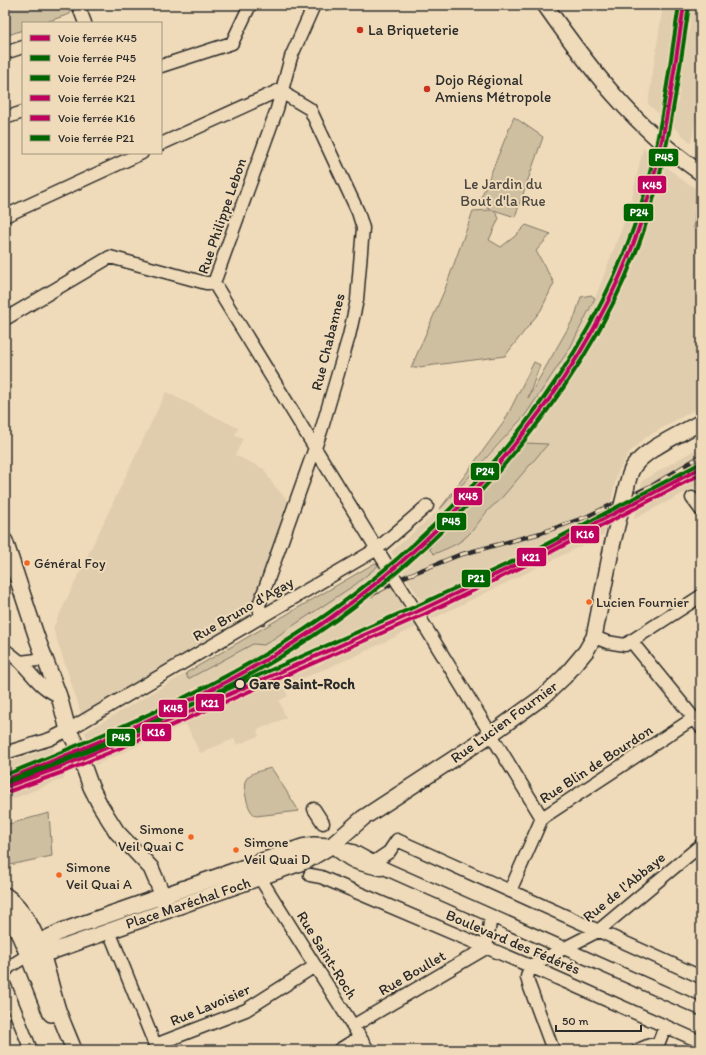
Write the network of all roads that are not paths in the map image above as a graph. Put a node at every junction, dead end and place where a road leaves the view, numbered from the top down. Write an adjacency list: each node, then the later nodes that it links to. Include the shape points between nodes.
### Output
1 (78, 5): 5 (street)
2 (250, 5): 8 (street, via 232,43)
3 (314, 5): 9 (street, Rue Philippe Lebon, via 291,57)
4 (545, 5): 14 (main road, via 610,93 648,130)
5 (85, 22)
6 (22, 47): 7 (street)
7 (5, 53)
8 (162, 66)
9 (282, 89): 12 (street); 16 (street, Rue Philippe Lebon); 19 (street, Rue Chabannes, via 288,96 310,109 363,228 356,308)
10 (22, 112): 11 (street)
11 (5, 118)
12 (162, 144)
13 (140, 154): 15 (street)
14 (701, 173)
15 (5, 216)
16 (214, 283): 17 (street, via 110,257); 19 (street, Rue Philippe Lebon)
17 (5, 319)
18 (701, 422): 27 (main road, Rue Lucien Fournier, bridge, via 639,460 629,475)
19 (314, 449): 24 (street, Rue Philippe Lebon); 26 (street, Rue Chabannes, via 259,605)
20 (692, 498): 22 (street)
21 (427, 506): 24 (street, Rue Bruno d'Agay)
22 (701, 510)
23 (5, 541): 30 (main road)
24 (380, 554): 26 (street, Rue Bruno d'Agay); 35 (street, Rue Philippe Lebon, bridge)
25 (701, 596): 28 (street)
26 (260, 618): 34 (street, Rue Bruno d'Agay)
27 (594, 637): 28 (street, via 624,645); 35 (main road, Rue Lucien Fournier, via 565,676 544,696)
28 (631, 641): 33 (street)
29 (5, 650): 31 (street)
30 (46, 659): 31 (street); 32 (main road)
31 (20, 662): 32 (street, via 37,683)
32 (59, 696): 34 (main road)
33 (697, 722): 38 (street, Rue Blin de Bourdon)
34 (71, 735): 36 (street, Rue Bruno d'Agay, via 50,738); 48 (main road, via 100,805 117,832 151,868)
35 (490, 735): 38 (street, Rue Philippe Lebon); 41 (main road, Rue Lucien Fournier, via 364,818)
36 (5, 753)
37 (314, 809): 39 (street)
38 (542, 818): 46 (street, Rue Blin de Bourdon)
39 (323, 823)
40 (701, 845): 53 (street, Rue de l'Abbaye)
41 (331, 846): 42 (street, Boulevard des Fédérés, via 353,851); 43 (street, Boulevard des Fédérés, via 356,864); 45 (main road, Place Maréchal Foch, via 306,861); 48 (main road, Place Maréchal Foch, via 302,847)
42 (374, 862): 43 (street, Boulevard des Fédérés); 46 (street, via 389,852 397,840)
43 (386, 870): 51 (street, Boulevard des Fédérés)
44 (310, 875): 54 (street, Boulevard des Fédérés, via 321,877)
45 (260, 878): 50 (main road, Place Maréchal Foch); 57 (street, Rue Saint-Roch)
46 (510, 891): 53 (street)
47 (5, 895): 56 (main road, via 18,907 31,927)
48 (163, 896): 50 (main road); 56 (main road, Place Maréchal Foch, via 58,933)
49 (5, 911): 56 (main road, via 18,932)
50 (166, 911): 52 (main road, Place Maréchal Foch)
51 (491, 916): 54 (street); 55 (street, Boulevard des Fédérés)
52 (110, 931): 56 (main road, Place Maréchal Foch); 68 (street)
53 (598, 931): 55 (street, Rue de l'Abbaye); 60 (street)
54 (486, 948): 58 (street, Boulevard des Fédérés); 63 (street, Rue Boullet)
55 (564, 949): 58 (street, Rue de l'Abbaye); 62 (street, Boulevard des Fédérés)
56 (36, 951): 59 (street); 70 (main road)
57 (315, 966): 63 (street, Rue Saint-Roch); 68 (street, Rue Lavoisier, via 246,1010)
58 (530, 966): 64 (street, Boulevard des Fédérés); 73 (street, via 527,977 529,985)
59 (5, 972)
60 (701, 977)
61 (5, 986): 69 (street)
62 (701, 1010)
63 (353, 1026): 65 (street, Rue Saint-Roch)
64 (665, 1026): 66 (street, Boulevard des Fédérés); 67 (street)
65 (360, 1037): 71 (street); 72 (street, Rue Saint-Roch)
66 (701, 1042)
67 (657, 1047): 74 (street, via 650,1045)
68 (156, 1048)
69 (31, 1050)
70 (74, 1050)
71 (339, 1050)
72 (368, 1050)
73 (553, 1050)
74 (638, 1050)

